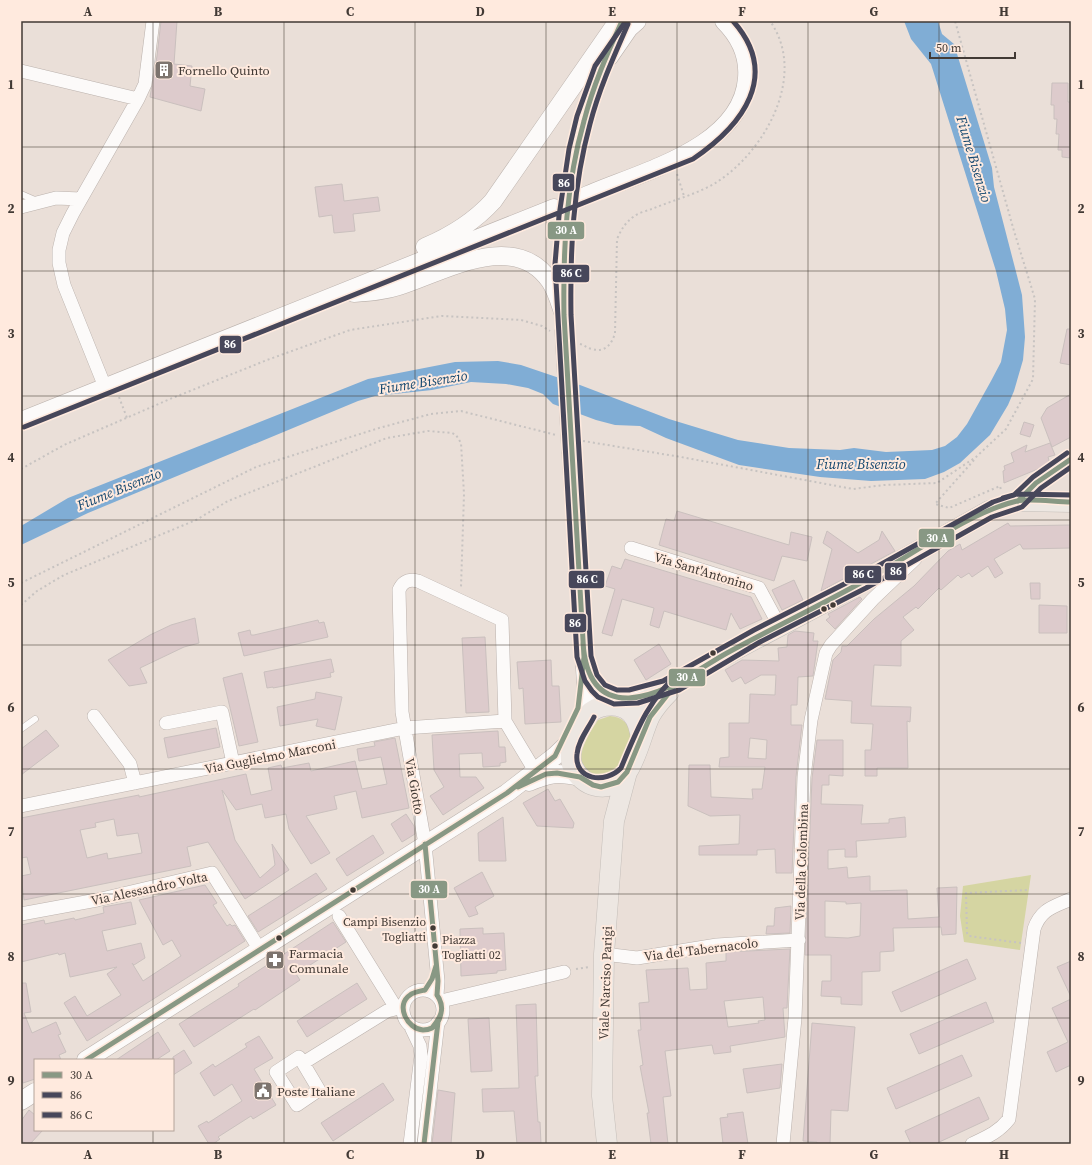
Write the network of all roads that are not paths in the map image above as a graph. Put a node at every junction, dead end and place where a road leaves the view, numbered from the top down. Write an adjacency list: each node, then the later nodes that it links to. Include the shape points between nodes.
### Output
1 (154, 21): 8 (street, via 145,84)
2 (618, 21): 15 (main road, via 488,205 455,232 370,270)
3 (622, 21): 6 (main road)
4 (637, 21): 6 (main road, via 629,28)
5 (724, 21): 9 (main road, via 740,41 746,56 747,81 742,98 731,118 714,136 690,153)
6 (601, 69): 9 (main road, via 584,118)
7 (21, 71): 8 (street)
8 (138, 99): 11 (street)
9 (575, 192): 14 (main road, bridge)
10 (21, 194): 12 (lane)
11 (81, 199): 12 (street, via 65,197); 17 (street, via 63,233 59,263 64,285)
12 (39, 202): 13 (street)
13 (21, 207)
14 (560, 212): 15 (main road); 16 (main road)
15 (337, 294): 16 (main road, via 386,290 475,259 509,256 520,258 545,274 554,287); 17 (main road)
16 (560, 326): 27 (main road, bridge, via 575,446)
17 (110, 385): 18 (main road)
18 (21, 421)
19 (1071, 459): 21 (street, via 1036,482)
20 (1071, 502): 21 (main road)
21 (1012, 503): 22 (main road, via 988,511)
22 (930, 543): 24 (main road); 25 (street, Via della Colombina)
23 (631, 548): 26 (street, Via Sant'Antonino, via 759,588)
24 (863, 582): 25 (street); 26 (main road)
25 (873, 599): 53 (street, Via della Colombina, via 826,654 812,713 804,777)
26 (779, 625): 28 (main road)
27 (584, 657): 29 (main road, via 592,678); 31 (main road); 40 (main road, via 578,708)
28 (671, 686): 29 (main road, via 630,697 616,697); 30 (main road, via 647,700); 39 (main road, via 654,710)
29 (601, 691): 30 (main road)
30 (620, 707): 31 (main road, via 599,707); 39 (main road, via 631,712 638,722)
31 (588, 714): 38 (main road)
32 (94, 716): 45 (street, via 130,764)
33 (36, 719): 37 (lane)
34 (505, 721): 36 (street, Via Guglielmo Marconi); 36 (street, Via Giotto, via 502,620 414,580 406,581 399,590 402,712); 42 (street)
35 (166, 723): 41 (street, via 222,712)
36 (405, 728): 41 (street, Via Guglielmo Marconi); 49 (street, Via Giotto)
37 (21, 729)
38 (576, 736): 40 (main road); 44 (main road, via 570,760 575,772)
39 (641, 740): 43 (main road)
40 (555, 756): 42 (main road)
41 (233, 763): 45 (street, Via Guglielmo Marconi)
42 (535, 771): 46 (main road)
43 (627, 772): 44 (main road, via 612,785 601,787); 48 (main road, Viale Narciso Parigi)
44 (587, 781): 46 (main road, via 558,773 546,774); 48 (main road, Viale Narciso Parigi, via 606,798)
45 (136, 783): 47 (street, Via Guglielmo Marconi)
46 (507, 792): 49 (main road)
47 (21, 806)
48 (614, 821): 55 (main road, Viale Narciso Parigi)
49 (425, 844): 54 (main road); 57 (street, Via Giotto, via 438,981)
50 (1071, 899): 67 (street, via 1044,912 1037,919 1009,1118 995,1133)
51 (21, 914): 54 (street, Via Alessandro Volta, via 97,900 212,873)
52 (339, 916): 58 (street)
53 (799, 940): 55 (street, Via del Tabernacolo, via 717,945 637,958); 66 (street, Via della Colombina, via 795,1018)
54 (260, 950): 61 (main road)
55 (598, 958): 65 (main road, Viale Narciso Parigi, via 602,1096)
56 (564, 972): 57 (street)
57 (434, 995): 58 (street, via 418,990 410,994); 59 (street, via 442,1009)
58 (400, 1008): 60 (street); 62 (street, via 381,1015)
59 (438, 1022): 60 (street, via 424,1030); 64 (street)
60 (410, 1025): 63 (street, via 420,1046 421,1056)
61 (88, 1059)
62 (303, 1064)
63 (410, 1144)
64 (424, 1144)
65 (607, 1144)
66 (783, 1144)
67 (972, 1144)

